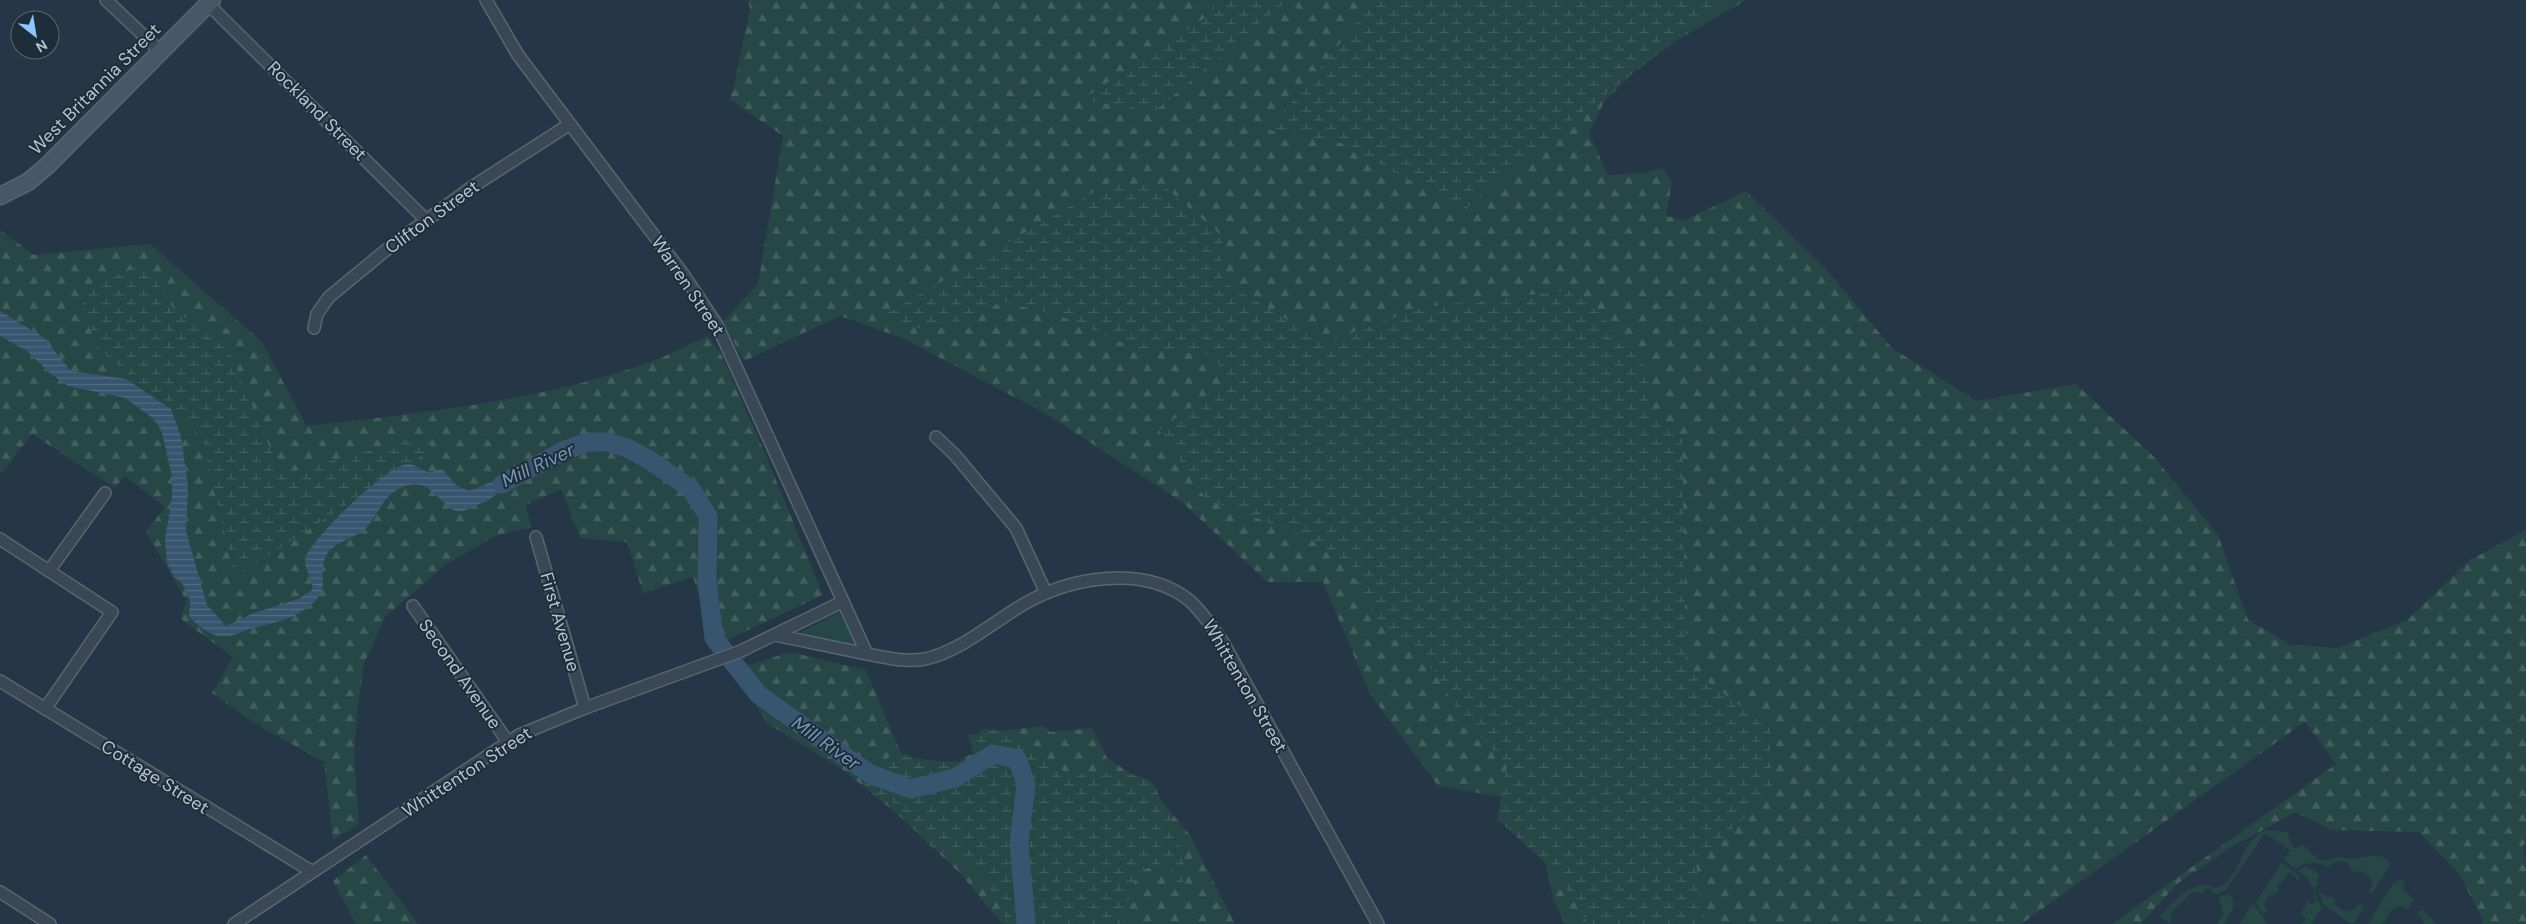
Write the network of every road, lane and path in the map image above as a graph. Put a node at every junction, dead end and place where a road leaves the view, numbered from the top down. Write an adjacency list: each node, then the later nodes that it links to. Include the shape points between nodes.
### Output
1 (106, 0): 4 (street)
2 (486, 0): 5 (street, Warren Street, via 518,55)
3 (210, 2): 4 (street, West Britannia Street); 7 (street, Rockland Street)
4 (161, 52): 6 (street, West Britannia Street, via 42,170 28,182)
5 (570, 124): 7 (street, Clifton Street); 15 (street, Warren Street, via 717,325)
6 (0, 196)
7 (426, 220): 8 (street, Clifton Street, via 329,297 317,314)
8 (314, 328)
9 (936, 437): 14 (street, via 956,455 1016,528)
10 (105, 493): 13 (street)
11 (536, 537): 20 (street, First Avenue)
12 (0, 540): 13 (street)
13 (49, 571): 21 (street, via 112,612)
14 (1046, 593): 18 (street, Whittenton Street, via 938,655 908,660); 28 (street, Whittenton Street, via 1084,582 1139,580 1169,589 1197,608 1223,642)
15 (842, 602): 17 (street, Whittenton Street); 18 (street, Warren Street)
16 (413, 606): 22 (street, Second Avenue)
17 (775, 636): 18 (street, Whittenton Street); 20 (street, Whittenton Street)
18 (867, 654)
19 (0, 681): 21 (street, Cottage Street)
20 (585, 708): 22 (street, Whittenton Street)
21 (45, 709): 23 (street, Cottage Street)
22 (508, 742): 23 (street, Whittenton Street)
23 (311, 871): 25 (street, Whittenton Street)
24 (0, 892): 26 (street)
25 (251, 919): 27 (street, Whittenton Street)
26 (50, 924)
27 (234, 924)
28 (1378, 924)

